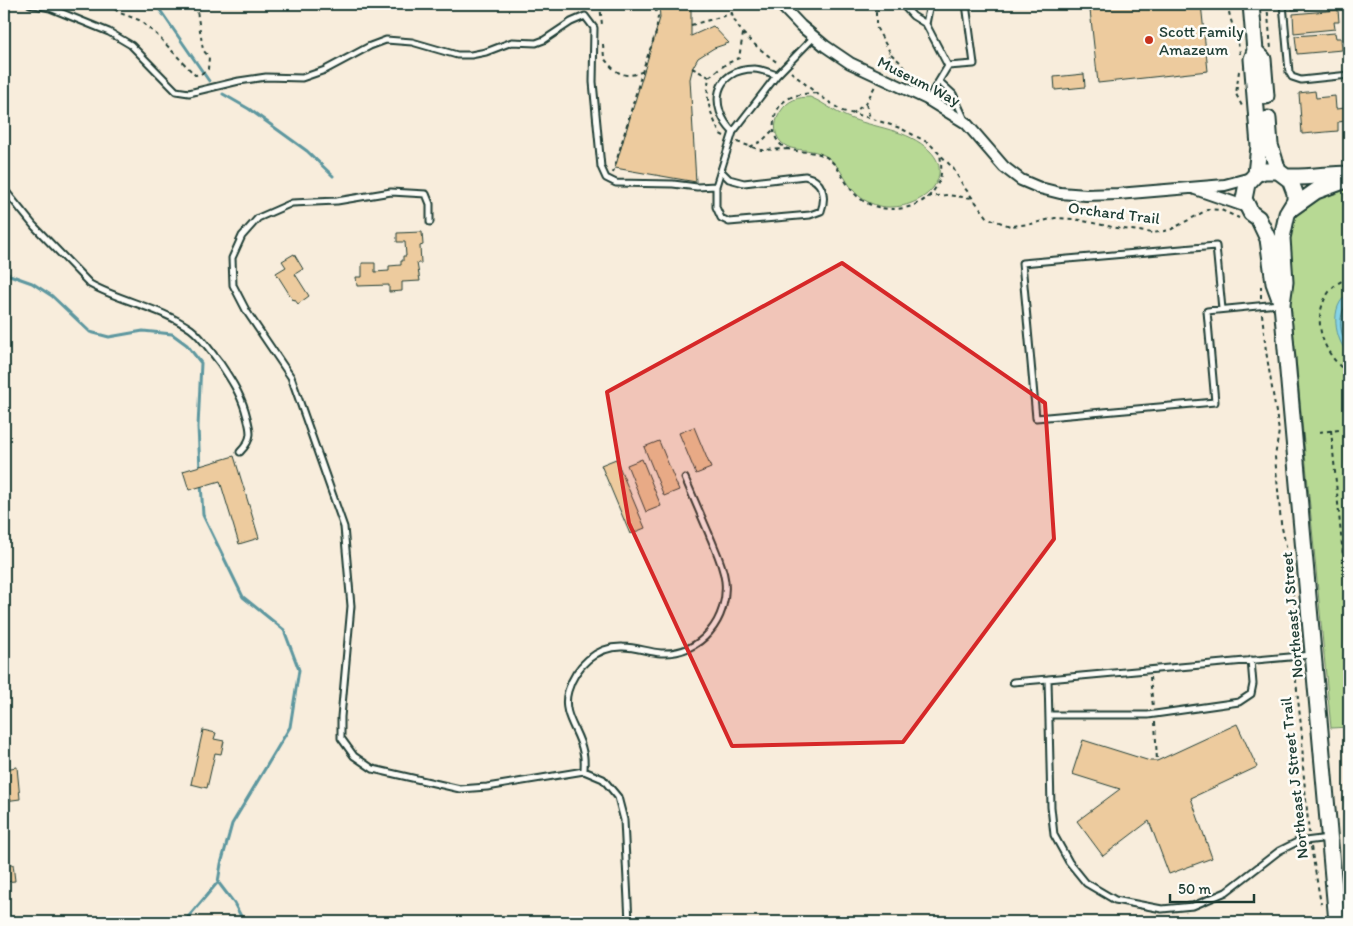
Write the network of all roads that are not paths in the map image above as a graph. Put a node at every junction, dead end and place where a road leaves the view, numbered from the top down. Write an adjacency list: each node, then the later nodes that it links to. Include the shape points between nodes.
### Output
1 (30, 4): 23 (lane, via 50,8 109,32 131,45 176,91 190,93 266,77 302,78 386,40 412,42 457,55 486,52 512,42 536,43 585,16 594,28 593,82 601,167 606,178 616,183)
2 (780, 4): 9 (street, Museum Way)
3 (902, 4): 8 (lane)
4 (930, 4): 8 (lane)
5 (966, 4): 11 (lane, via 974,64)
6 (1251, 4): 10 (street, Northeast J Street)
7 (1283, 4): 13 (lane, via 1292,77 1301,80)
8 (926, 24): 11 (lane)
9 (814, 37): 12 (lane); 15 (street, Museum Way, via 850,63)
10 (1255, 51): 19 (street, Northeast J Street, via 1262,59 1270,145); 21 (street, Northeast J Street, via 1252,59 1259,131)
11 (948, 66): 14 (lane)
12 (777, 75): 17 (lane); 17 (lane, via 754,69 726,78 719,88 717,100 725,124)
13 (1349, 75)
14 (940, 82): 15 (lane); 16 (lane, via 953,94)
15 (928, 99): 16 (street, Museum Way)
16 (966, 123): 24 (street, Museum Way, via 1004,167 1021,180 1040,188 1086,195)
17 (733, 132): 18 (lane)
18 (721, 171): 23 (lane); 23 (lane, via 729,179 744,183 805,176 815,179 821,187 824,202 821,211 810,215 729,222 721,218 716,207)
19 (1282, 174): 20 (street, via 1312,177); 21 (street, via 1264,171); 26 (street, Northeast J Street, via 1294,186 1295,201)
20 (1349, 174)
21 (1253, 176): 24 (street, via 1225,185); 27 (street, Northeast J Street, via 1244,192)
22 (1349, 179): 26 (street, via 1316,191)
23 (716, 186)
24 (1191, 188): 27 (street, Museum Way)
25 (4, 189): 32 (lane, via 34,226 90,284 169,316 192,329 227,373 242,401 251,433 248,444)
26 (1290, 211): 28 (street, via 1273,221); 30 (street, Northeast J Street, via 1282,238 1285,282)
27 (1243, 213): 28 (street, Northeast J Street)
28 (1258, 218): 30 (street, Northeast J Street, via 1268,239 1274,283)
29 (430, 222): 39 (lane, via 430,204 426,194 391,192 337,201 292,203 258,218 242,236 232,258 233,285 247,312 291,377 344,527 351,606 341,738 354,756 373,769 460,789)
30 (1282, 304): 31 (lane); 34 (street, Northeast J Street)
31 (1222, 309): 31 (lane, via 1207,311 1215,402 1036,418 1022,263 1216,246)
32 (240, 452)
33 (685, 478): 39 (lane, via 720,562 725,597 720,617 712,630 688,648 661,653 611,648 587,659 578,669 572,678 566,708 584,751)
34 (1314, 654): 35 (lane); 40 (street, Northeast J Street)
35 (1251, 660): 36 (lane); 38 (lane, via 1251,694 1239,702 1154,714)
36 (1048, 679): 37 (lane); 38 (lane)
37 (1013, 682)
38 (1049, 715): 40 (lane, via 1054,836 1069,862 1086,882 1115,900 1162,909 1193,906 1226,892 1279,851 1297,842)
39 (584, 771): 41 (lane, via 603,779 618,797 624,820)
40 (1329, 838): 42 (street, Northeast J Street)
41 (629, 922)
42 (1338, 922)

